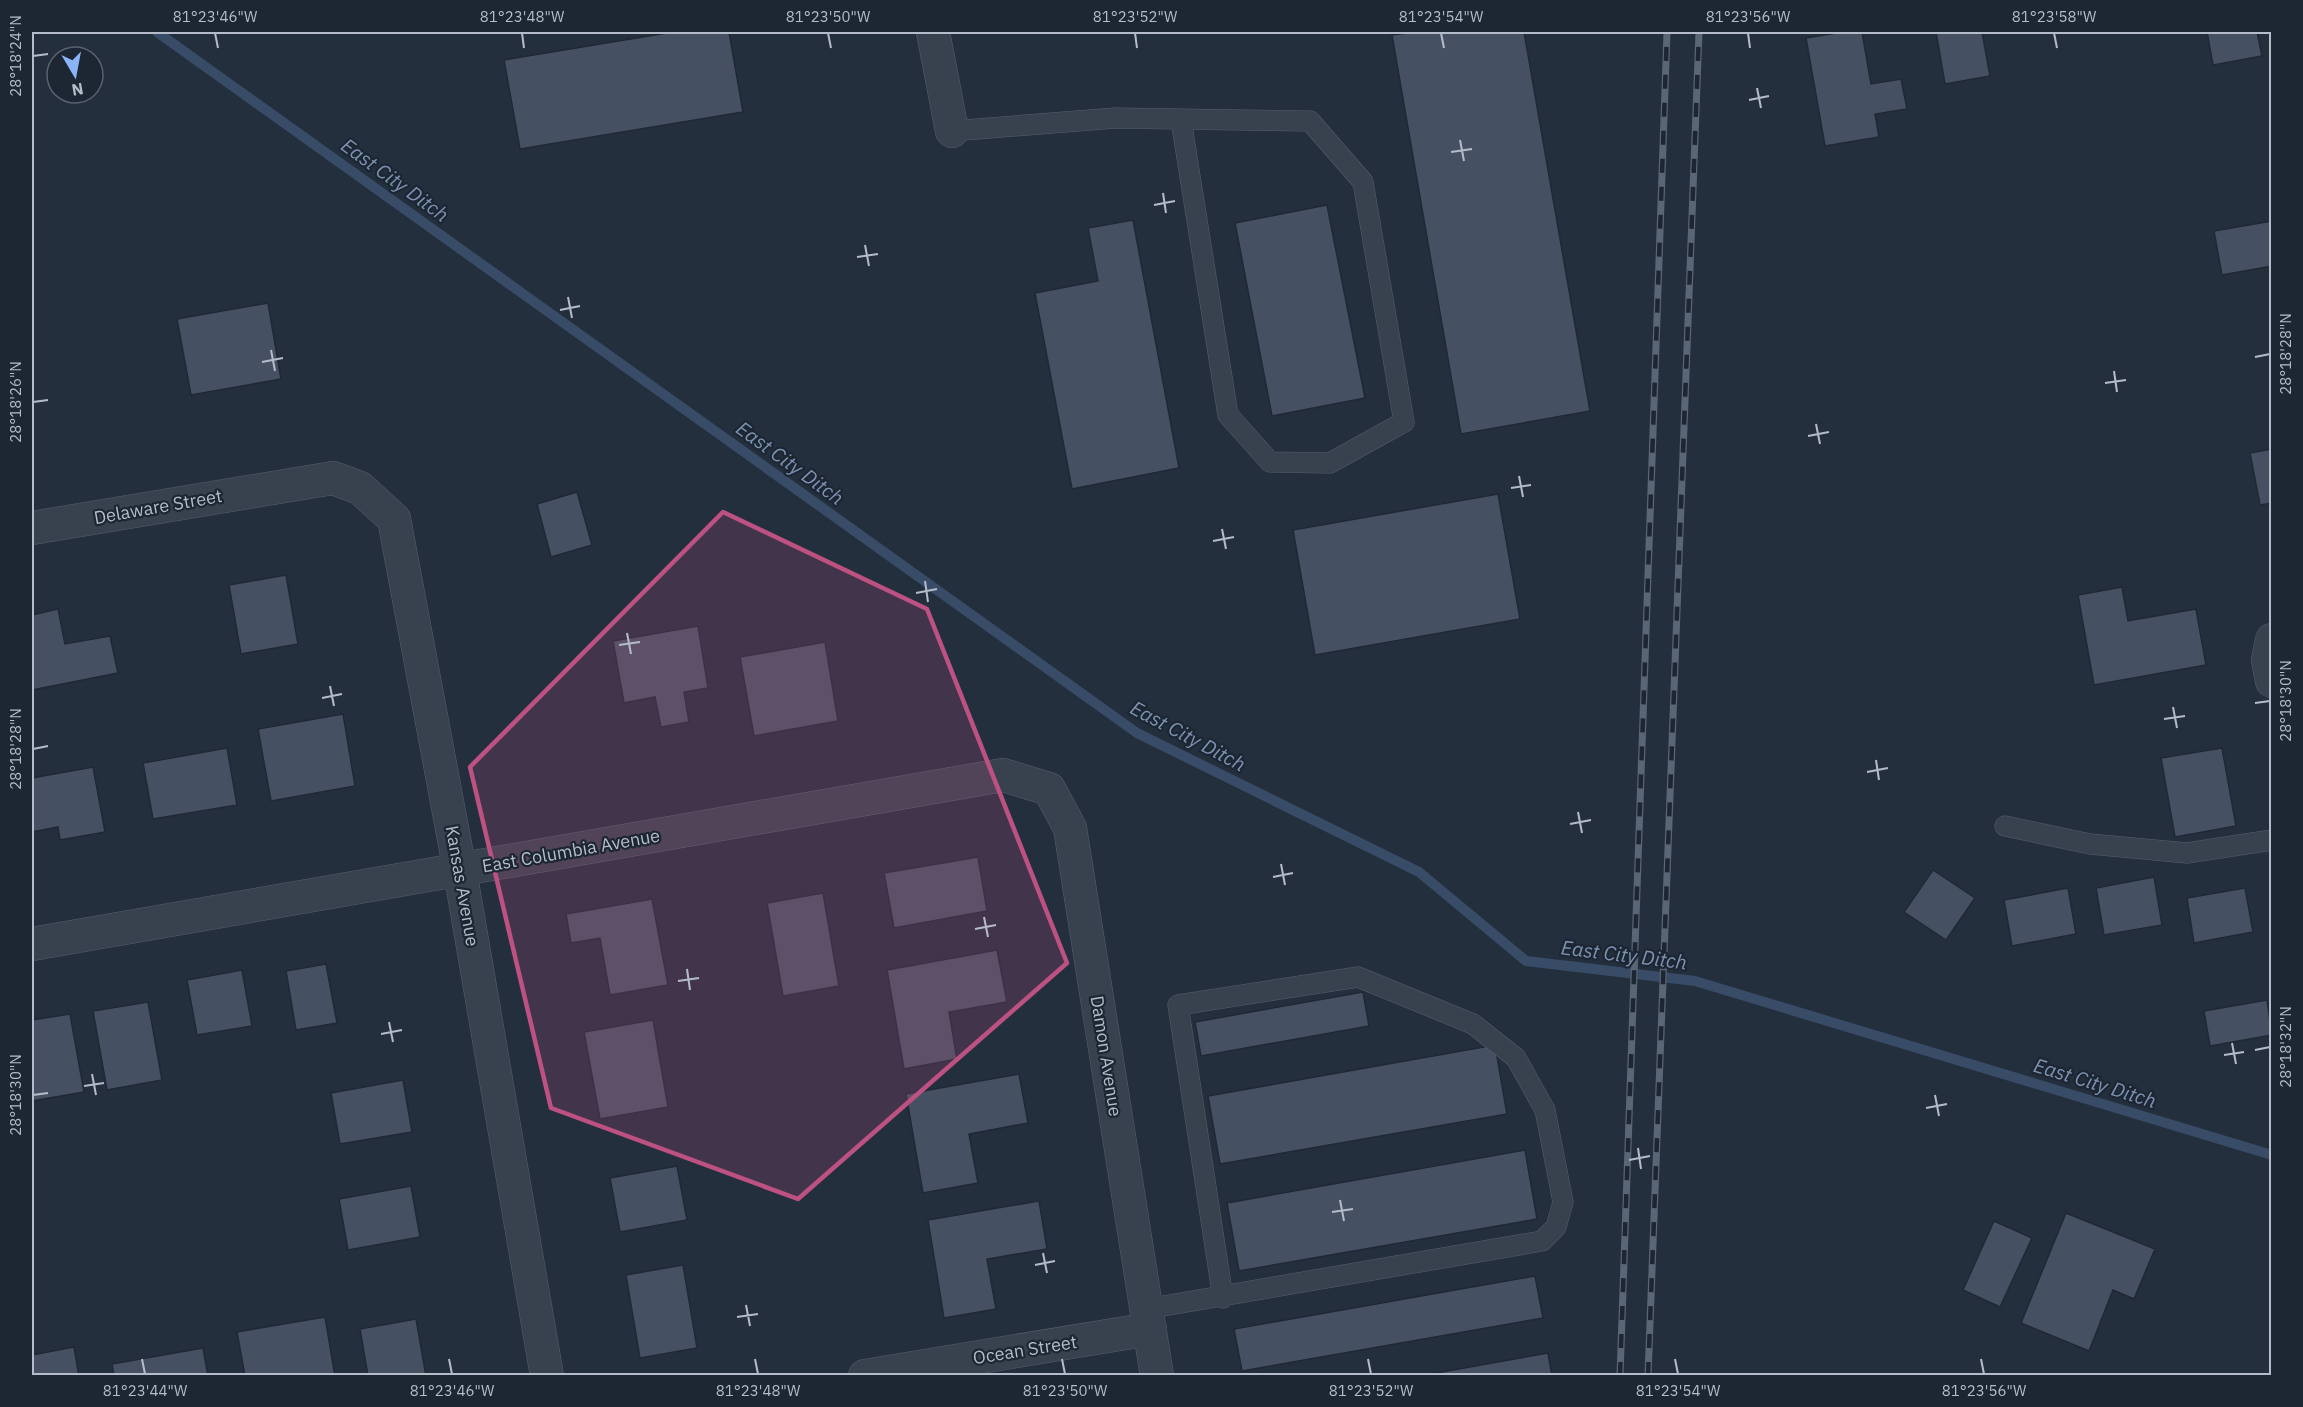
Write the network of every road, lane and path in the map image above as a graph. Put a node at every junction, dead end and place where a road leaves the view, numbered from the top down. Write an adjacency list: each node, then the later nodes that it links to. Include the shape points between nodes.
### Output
1 (933, 32): 3 (street)
2 (1181, 120): 2 (lane, via 1310,121 1363,182 1404,422 1330,463 1270,462 1228,415); 3 (lane, via 1116,118)
3 (952, 131)
4 (284, 485): 5 (street, Delaware Street); 11 (street, Kansas Avenue, via 333,478 360,488 394,519)
5 (32, 528)
6 (2271, 640): 7 (street)
7 (2271, 681)
8 (1004, 775): 11 (street, East Columbia Avenue); 14 (street, Damon Avenue, via 1049,789 1070,828)
9 (2005, 826): 10 (lane, via 2090,844 2187,853)
10 (2271, 840)
11 (460, 871): 12 (street, East Columbia Avenue); 15 (street, Kansas Avenue)
12 (32, 944)
13 (1223, 1298): 13 (lane, via 1542,1241 1556,1227 1563,1202 1545,1110 1516,1058 1473,1024 1358,977 1178,1005); 14 (lane)
14 (1148, 1319): 16 (street, Ocean Street); 17 (street, Damon Avenue)
15 (547, 1376)
16 (865, 1376)
17 (1157, 1376)

